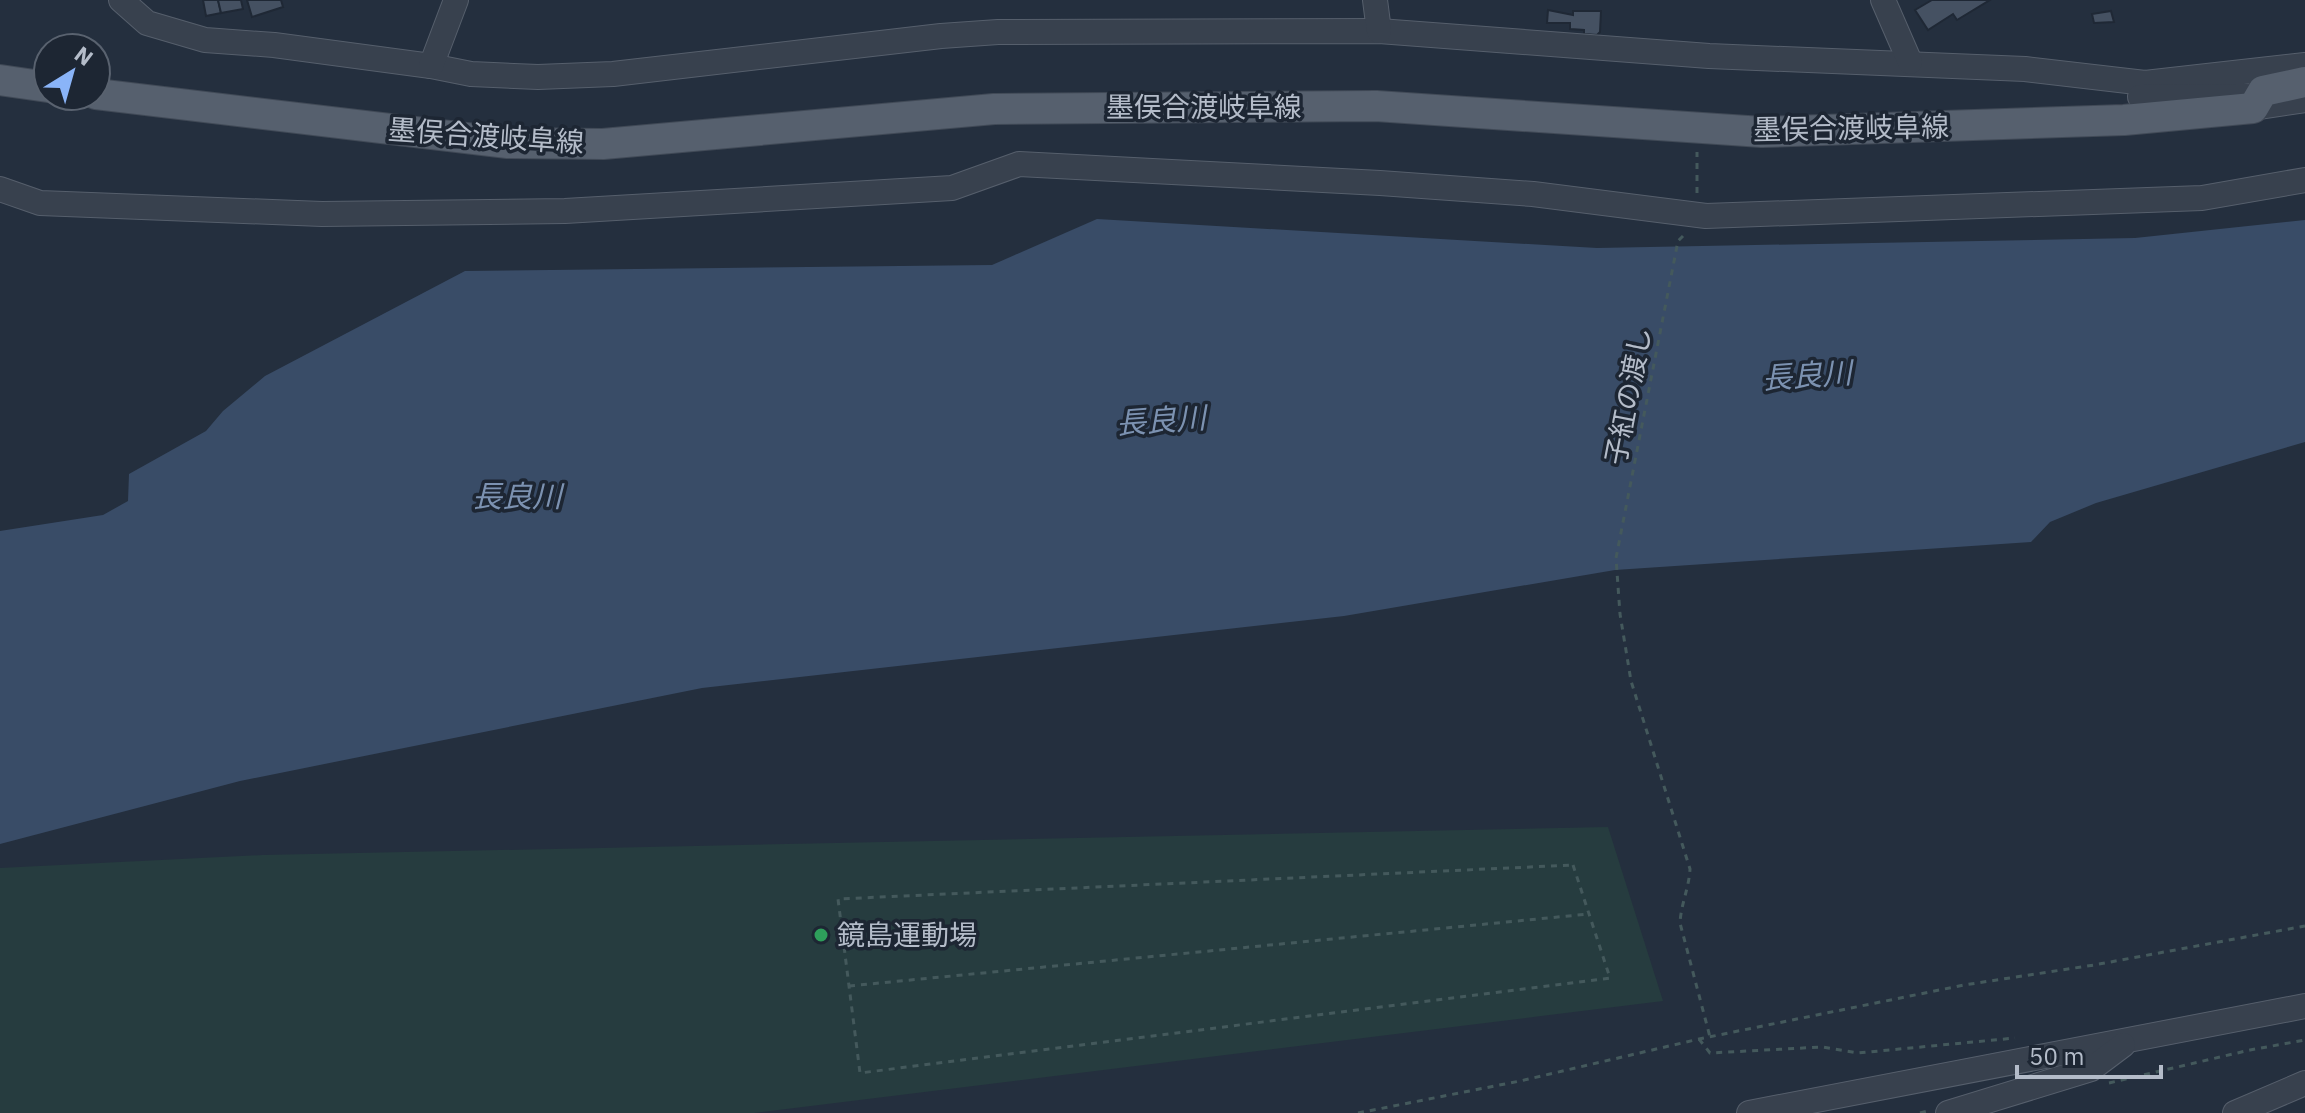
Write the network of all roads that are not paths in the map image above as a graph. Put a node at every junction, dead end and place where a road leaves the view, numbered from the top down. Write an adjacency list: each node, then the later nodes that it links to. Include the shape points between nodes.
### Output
1 (121, 0): 8 (street, via 147,23 205,40)
2 (456, 0): 8 (street)
3 (1375, 0): 5 (street)
4 (1883, 0): 6 (street)
5 (1379, 31): 6 (street, via 1709,56); 8 (street, via 998,32 613,74 538,77)
6 (1910, 62): 9 (street)
7 (2305, 65): 9 (street, via 2145,83)
8 (431, 66)
9 (2096, 76): 15 (street, via 2133,97 2246,96)
10 (0, 80): 12 (main road)
11 (2305, 82): 15 (main road, via 2263,91)
12 (32, 85)
13 (112, 96): 15 (main road, 墨俣合渡岐阜線, via 508,143 603,144 994,109 1376,106 1762,132 2124,120)
14 (2305, 100): 15 (street)
15 (2253, 108)
16 (2305, 180): 17 (street, via 2202,198 1706,216 1518,193 1019,164 952,188 565,211 322,214 40,203)
17 (0, 189)
18 (2305, 1006): 19 (street)
19 (2130, 1039): 21 (street); 22 (street, via 2091,1069)
20 (2305, 1083): 23 (street)
21 (1749, 1113)
22 (1948, 1113)
23 (2235, 1113)

